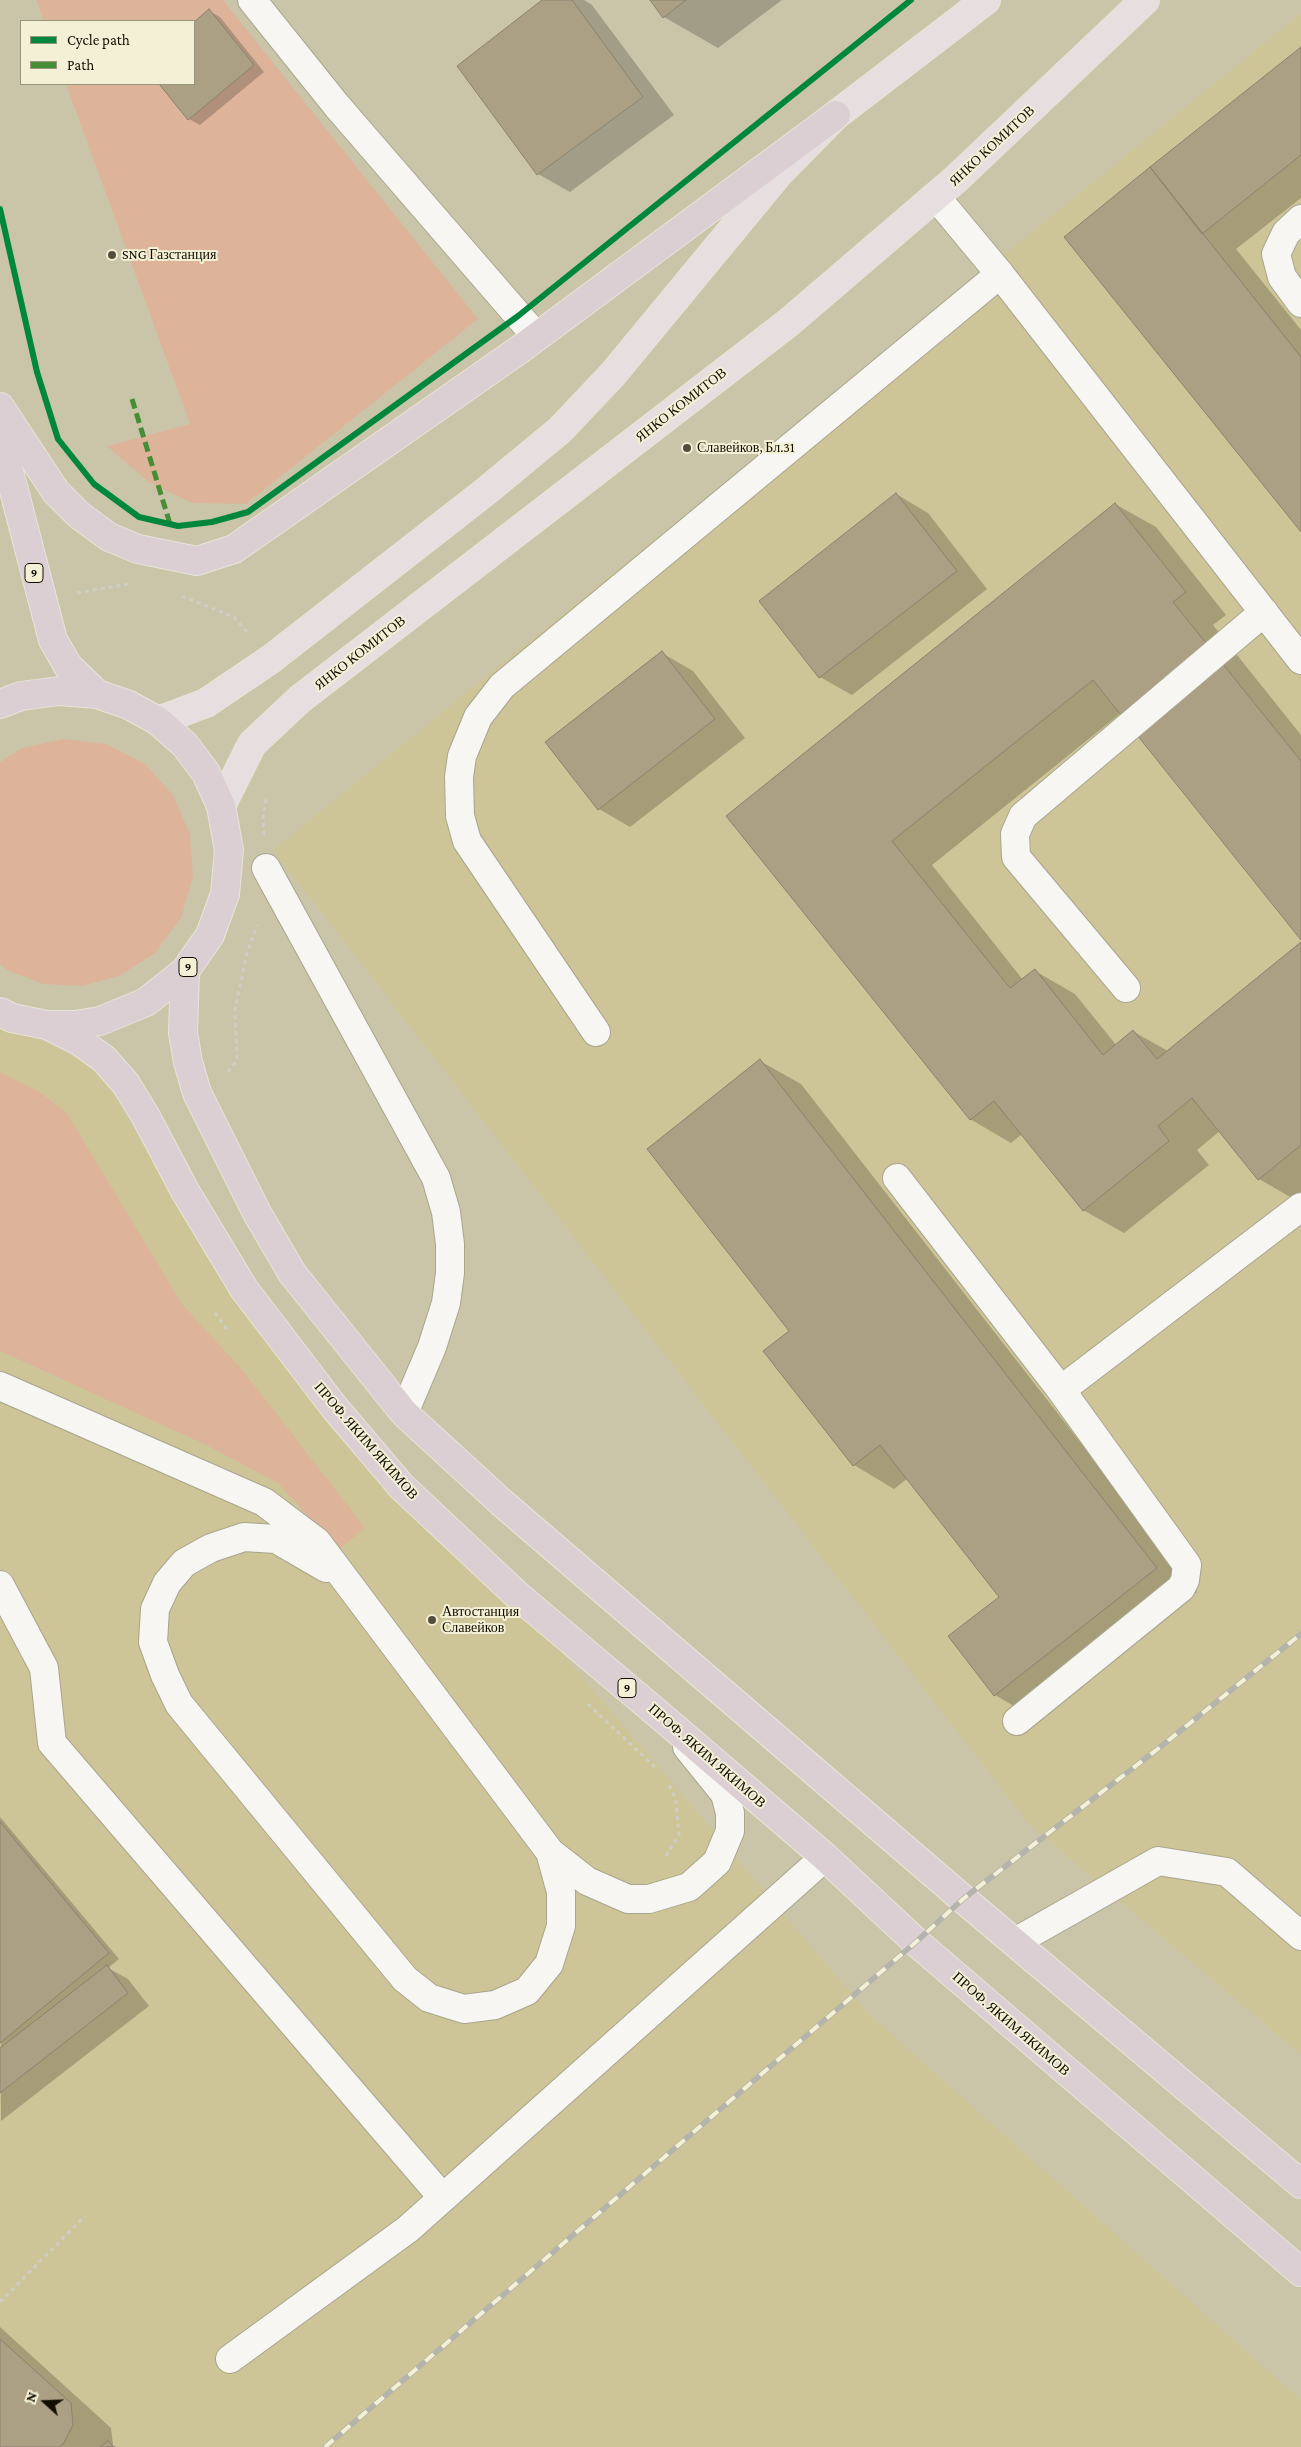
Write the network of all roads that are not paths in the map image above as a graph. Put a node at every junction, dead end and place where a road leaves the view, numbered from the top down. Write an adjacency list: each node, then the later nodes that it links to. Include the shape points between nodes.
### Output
1 (252, 0): 9 (lane, via 336,106)
2 (986, 0): 4 (main road)
3 (1145, 0): 5 (main road, ЯНКО КОМИТОВ)
4 (836, 115): 9 (highway); 16 (main road, via 778,174 613,374 560,430 271,659 206,703)
5 (936, 196): 7 (lane); 17 (main road, ЯНКО КОМИТОВ, via 788,323 300,699 252,744)
6 (1301, 220): 8 (lane, via 1286,233 1276,254 1282,277)
7 (1000, 274): 12 (lane); 23 (lane, via 502,686 478,717 462,756 459,776 460,816 466,841)
8 (1301, 303)
9 (536, 336): 10 (highway, via 255,536 234,549 197,560 138,550 108,537 79,515 56,492)
10 (0, 407)
11 (0, 437): 14 (highway, 9, via 53,640 68,666)
12 (1264, 612): 13 (lane); 20 (lane, via 1023,816 1015,834 1016,857)
13 (1301, 660)
14 (97, 694): 15 (highway, 9, via 59,691 21,696); 16 (highway, 9, via 129,705)
15 (0, 704)
16 (158, 721): 17 (highway, 9, via 185,745 206,774)
17 (221, 806): 19 (highway, 9, via 229,850 225,894 210,935)
18 (266, 868): 28 (lane, via 436,1178 446,1212 450,1244 446,1303 432,1347)
19 (185, 971): 22 (highway, 9, via 146,1002 100,1021); 28 (highway, 9, via 183,1033 188,1062 198,1093 257,1213 292,1273)
20 (1126, 988)
21 (0, 1012): 22 (highway, 9, via 12,1018)
22 (47, 1025): 32 (highway, ПРОФ. ЯКИМ ЯКИМОВ / 9, via 79,1041 104,1059 126,1084 184,1191 244,1289 334,1408 401,1486 517,1595)
23 (596, 1032)
24 (897, 1178): 27 (lane)
25 (1301, 1207): 27 (lane)
26 (0, 1386): 30 (lane, via 264,1502 317,1542)
27 (1062, 1390): 31 (lane, via 1187,1565 1187,1573 1181,1588)
28 (404, 1413): 36 (highway, 9, via 516,1515)
29 (0, 1585): 38 (lane, via 44,1668 52,1743)
30 (353, 1589): 33 (lane); 33 (lane, via 317,1561 276,1539 244,1537 211,1548 184,1563 167,1583 155,1608 153,1642 179,1704 405,1979 429,1998 464,2009 495,2005 527,1991 548,1964 561,1926 561,1892)
31 (1016, 1721)
32 (670, 1724): 33 (lane, via 724,1794 730,1813 730,1831 717,1862 689,1887 649,1899 628,1899 587,1880); 34 (highway, ПРОФ. ЯКИМ ЯКИМОВ / 9)
33 (550, 1852)
34 (824, 1858): 38 (lane); 39 (highway, ПРОФ. ЯКИМ ЯКИМОВ / 9, via 916,1942)
35 (1301, 1936): 36 (lane, via 1227,1872 1158,1861)
36 (1015, 1942): 37 (highway, 9)
37 (1301, 2184)
38 (443, 2198): 40 (lane, via 408,2229)
39 (1301, 2272)
40 (230, 2359)

